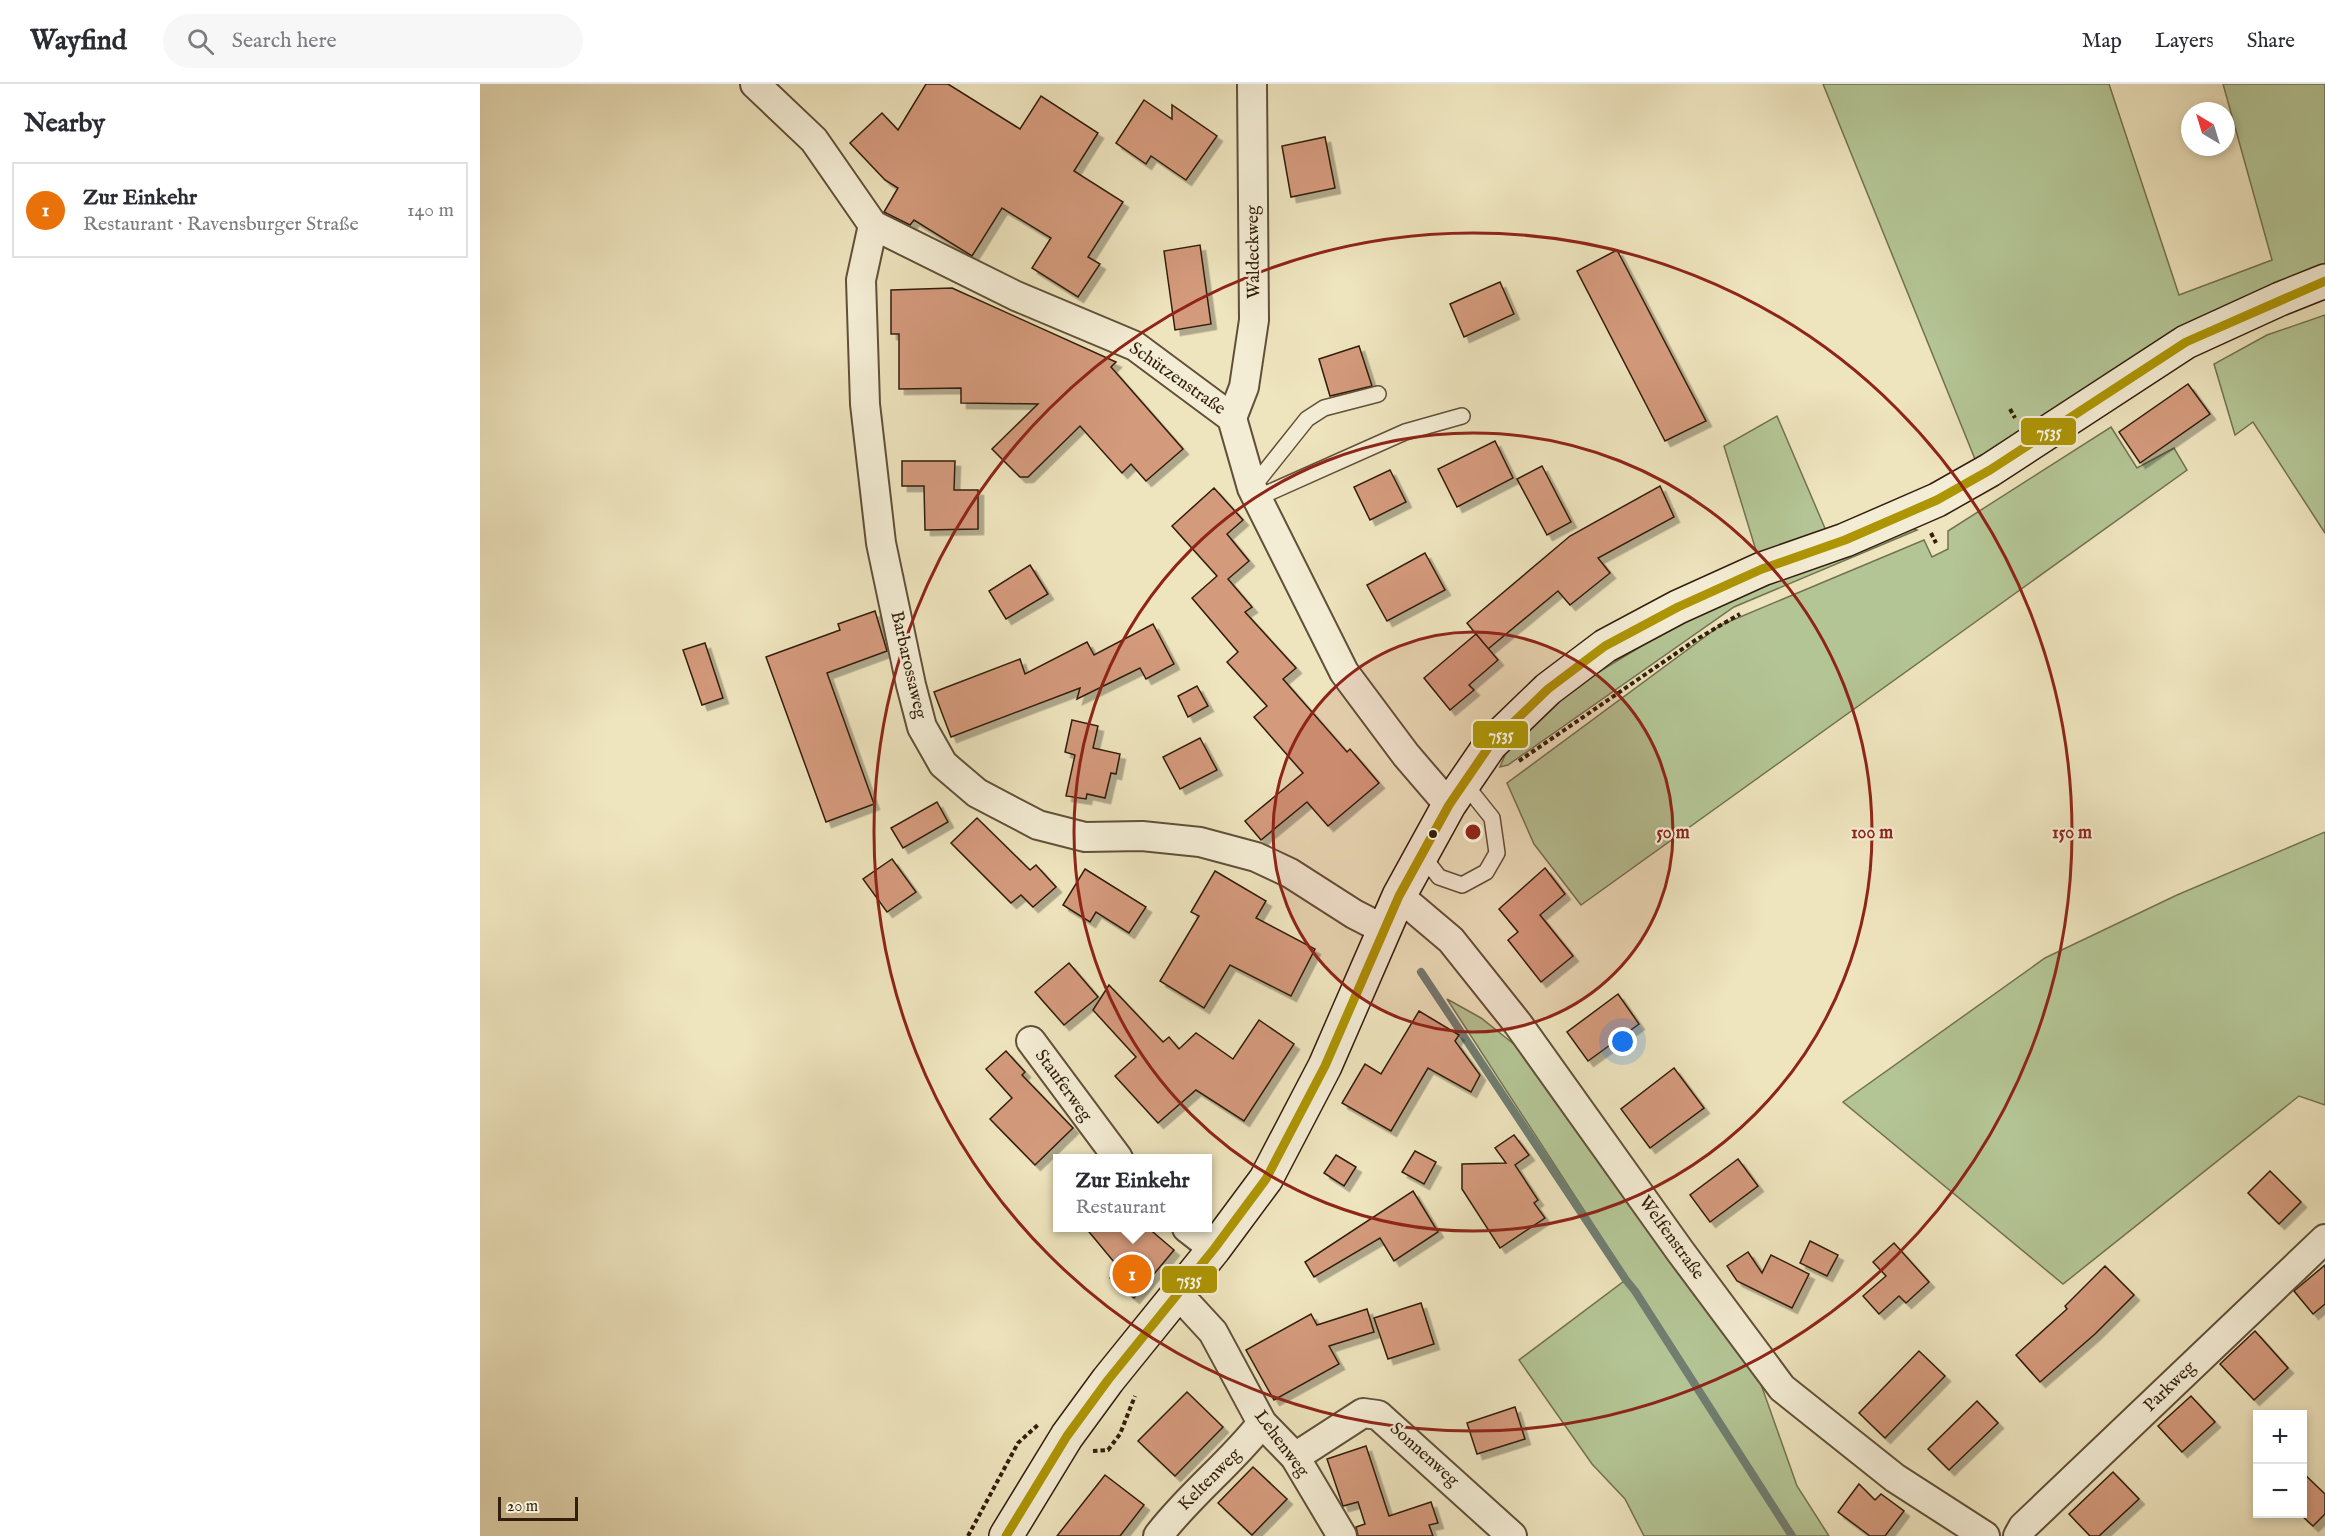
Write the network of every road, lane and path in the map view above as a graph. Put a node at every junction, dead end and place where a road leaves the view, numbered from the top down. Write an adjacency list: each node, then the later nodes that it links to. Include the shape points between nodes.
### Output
1 (755, 84): 3 (street, Schützenstraße, via 814,140)
2 (1252, 84): 7 (street, Waldeckweg, via 1254,320 1244,387)
3 (873, 225): 7 (street, Schützenstraße, via 1016,296 1135,346); 12 (street, Barbarossaweg, via 861,291 865,404 881,543 910,685 922,727 943,764 977,793 1038,825 1085,837 1142,836 1200,842 1256,857)
4 (2325, 281): 9 (main road, via 2186,342 2007,460 1937,500 1845,540 1762,569 1605,646 1548,689 1490,746)
5 (1378, 394): 8 (lane, via 1324,408 1306,419)
6 (1462, 416): 8 (lane, via 1405,432)
7 (1232, 418): 8 (street, Schützenstraße)
8 (1254, 493): 9 (street, Schützenstraße, via 1344,672 1406,755)
9 (1457, 794): 10 (main road); 10 (lane, via 1492,818 1497,853 1486,872 1462,885 1439,878)
10 (1422, 855): 11 (main road)
11 (1399, 896): 12 (main road); 25 (street, Welfenstraße, via 1451,940 1518,1024 1782,1388 1895,1478)
12 (1385, 930): 17 (main road, via 1325,1066 1270,1170)
13 (1031, 1041): 14 (street, Stauferweg)
14 (1115, 1154)
15 (1193, 1232): 17 (street)
16 (2325, 1239): 26 (street, Parkweg)
17 (1214, 1249): 18 (main road)
18 (1178, 1294): 19 (street, Lehenweg, via 1213,1332); 21 (main road, via 1067,1436)
19 (1262, 1423): 20 (street, Lehenweg); 22 (street, Keltenweg)
20 (1295, 1457): 23 (street, Lehenweg); 24 (street, Sonnenweg, via 1363,1413 1378,1415)
21 (1006, 1536)
22 (1158, 1536)
23 (1342, 1536)
24 (1512, 1536)
25 (1985, 1536)
26 (2018, 1536)

